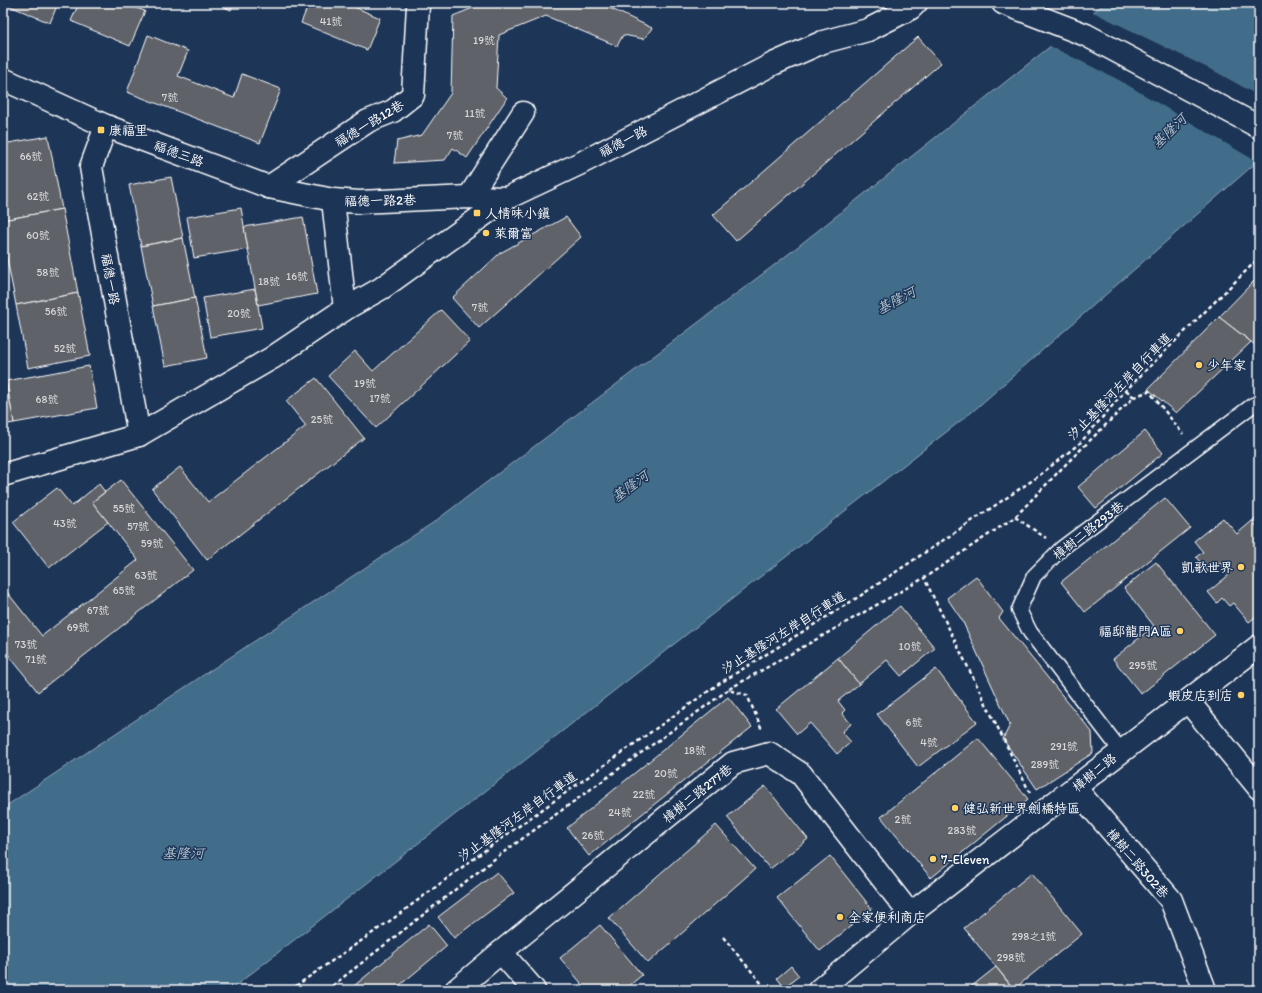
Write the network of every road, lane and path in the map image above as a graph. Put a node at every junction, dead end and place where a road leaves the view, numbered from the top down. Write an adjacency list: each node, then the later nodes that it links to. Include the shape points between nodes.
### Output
1 (916, 3): 10 (main road, 福德一路, via 868,30 823,42 773,64 581,163)
2 (1003, 3): 7 (main road, via 1086,35)
3 (418, 5): 8 (main road, 福德一路12巷, via 413,95 393,111 368,121)
4 (3, 79): 6 (main road, 福德三路)
5 (523, 113): 9 (main road)
6 (106, 126): 8 (main road, 福德三路); 17 (main road, 福德一路, via 91,167)
7 (1259, 127)
8 (269, 187): 11 (main road, 福德一路2巷)
9 (469, 197): 10 (main road, 福德一路2巷); 11 (main road, 福德一路2巷, via 359,202)
10 (507, 198): 13 (main road, 福德一路, via 382,288)
11 (333, 200): 13 (main road)
12 (1259, 258): 14 (path, 汐止基隆河左岸自行車道)
13 (345, 310): 17 (main road, 福德一路, via 272,358)
14 (1126, 390): 15 (path); 32 (path, 汐止基隆河左岸自行車道, via 1080,443 1036,478 860,596 717,685)
15 (1134, 397)
16 (1259, 403): 20 (lane, 樟樹二路293巷)
17 (139, 435): 18 (main road, 福德一路)
18 (3, 475)
19 (1015, 518): 20 (path)
20 (1062, 548): 26 (lane, 樟樹二路293巷, via 1034,576 1019,610 1030,632)
21 (924, 578): 23 (path)
22 (1259, 646): 24 (main road, 樟樹二路)
23 (728, 690): 25 (path, via 747,695 761,727); 33 (path, via 497,857)
24 (1188, 701): 26 (main road, 樟樹二路); 28 (main road)
25 (760, 734)
26 (1121, 751): 27 (main road, 樟樹二路)
27 (1074, 788): 29 (main road, 樟樹二路); 38 (main road, 樟樹二路302巷, via 1171,900)
28 (1259, 788)
29 (910, 914): 31 (main road, 樟樹二路277巷, via 801,774 769,753 733,763); 37 (main road, 樟樹二路)
30 (723, 937): 36 (path)
31 (501, 952): 34 (main road, 樟樹二路277巷); 35 (main road)
32 (290, 990)
33 (327, 990)
34 (456, 990)
35 (534, 990)
36 (767, 990)
37 (818, 990)
38 (1205, 990)

